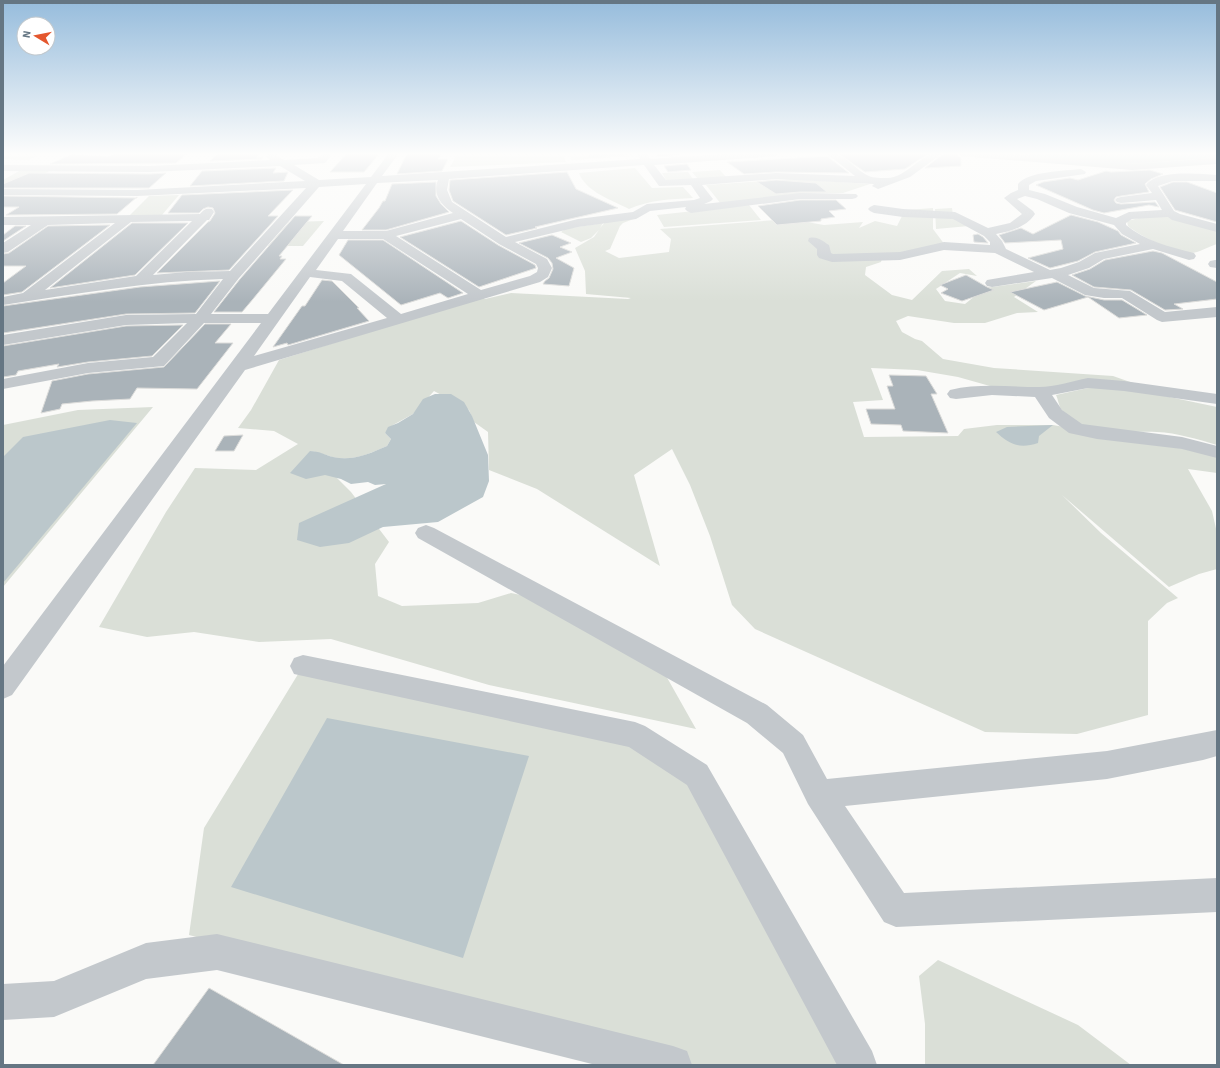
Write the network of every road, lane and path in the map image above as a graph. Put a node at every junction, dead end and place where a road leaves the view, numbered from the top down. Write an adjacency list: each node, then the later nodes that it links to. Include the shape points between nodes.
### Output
1 (216, 203): 15 (street)
2 (298, 203): 34 (street)
3 (358, 203): 22 (street)
4 (446, 203): 13 (street)
5 (696, 203): 14 (street, via 646,208)
6 (756, 203): 14 (street)
7 (856, 203): 11 (street)
8 (1015, 203): 21 (street, via 1029,214 1022,223)
9 (1057, 203): 19 (street)
10 (1163, 203): 12 (street)
11 (865, 204): 21 (street, via 903,214 955,216)
12 (1170, 214): 19 (street, via 1129,216); 20 (street)
13 (461, 215): 23 (street); 24 (street)
14 (636, 215): 24 (street, via 578,223)
15 (205, 217): 16 (street); 35 (street)
16 (128, 219): 18 (street); 38 (street)
17 (3, 221): 18 (street)
18 (45, 222): 28 (street)
19 (1120, 223): 26 (street, via 1125,232)
20 (1217, 228)
21 (985, 232): 27 (street, via 996,241)
22 (335, 235): 23 (street); 32 (street)
23 (386, 235): 37 (street)
24 (504, 241): 37 (street, via 542,262 545,268 543,274)
25 (814, 241): 27 (street, via 824,248 824,255 832,258 900,256 944,246)
26 (1155, 246): 30 (street); 31 (street)
27 (999, 249): 33 (street)
28 (3, 250)
29 (1071, 256): 30 (street)
30 (1100, 256): 33 (street, via 1084,265)
31 (1189, 256)
32 (307, 273): 42 (street); 43 (street, via 346,277)
33 (1050, 274): 36 (street); 40 (street, via 1090,292 1125,294 1162,317)
34 (234, 275): 35 (street); 41 (street)
35 (140, 280): 38 (street)
36 (992, 283)
37 (480, 296): 43 (street)
38 (28, 297): 39 (street)
39 (3, 300)
40 (1217, 312)
41 (200, 318): 42 (street); 44 (street, via 126,320); 46 (street, via 158,362 88,368)
42 (274, 319): 45 (street)
43 (399, 320): 45 (street)
44 (3, 340)
45 (239, 366): 53 (street)
46 (3, 384)
47 (1041, 392): 48 (street, via 992,390); 49 (street, via 1088,383); 50 (street, via 1055,414 1076,429 1182,443)
48 (956, 394)
49 (1217, 399)
50 (1217, 452)
51 (426, 533): 55 (street, via 757,714 793,744)
52 (303, 666): 59 (street, via 635,736 697,774)
53 (3, 687)
54 (1217, 743): 55 (street, via 1107,765)
55 (819, 794): 56 (street, via 896,910)
56 (1217, 895)
57 (3, 1002): 58 (street, via 54,999 146,961 217,952)
58 (673, 1065)
59 (858, 1065)

